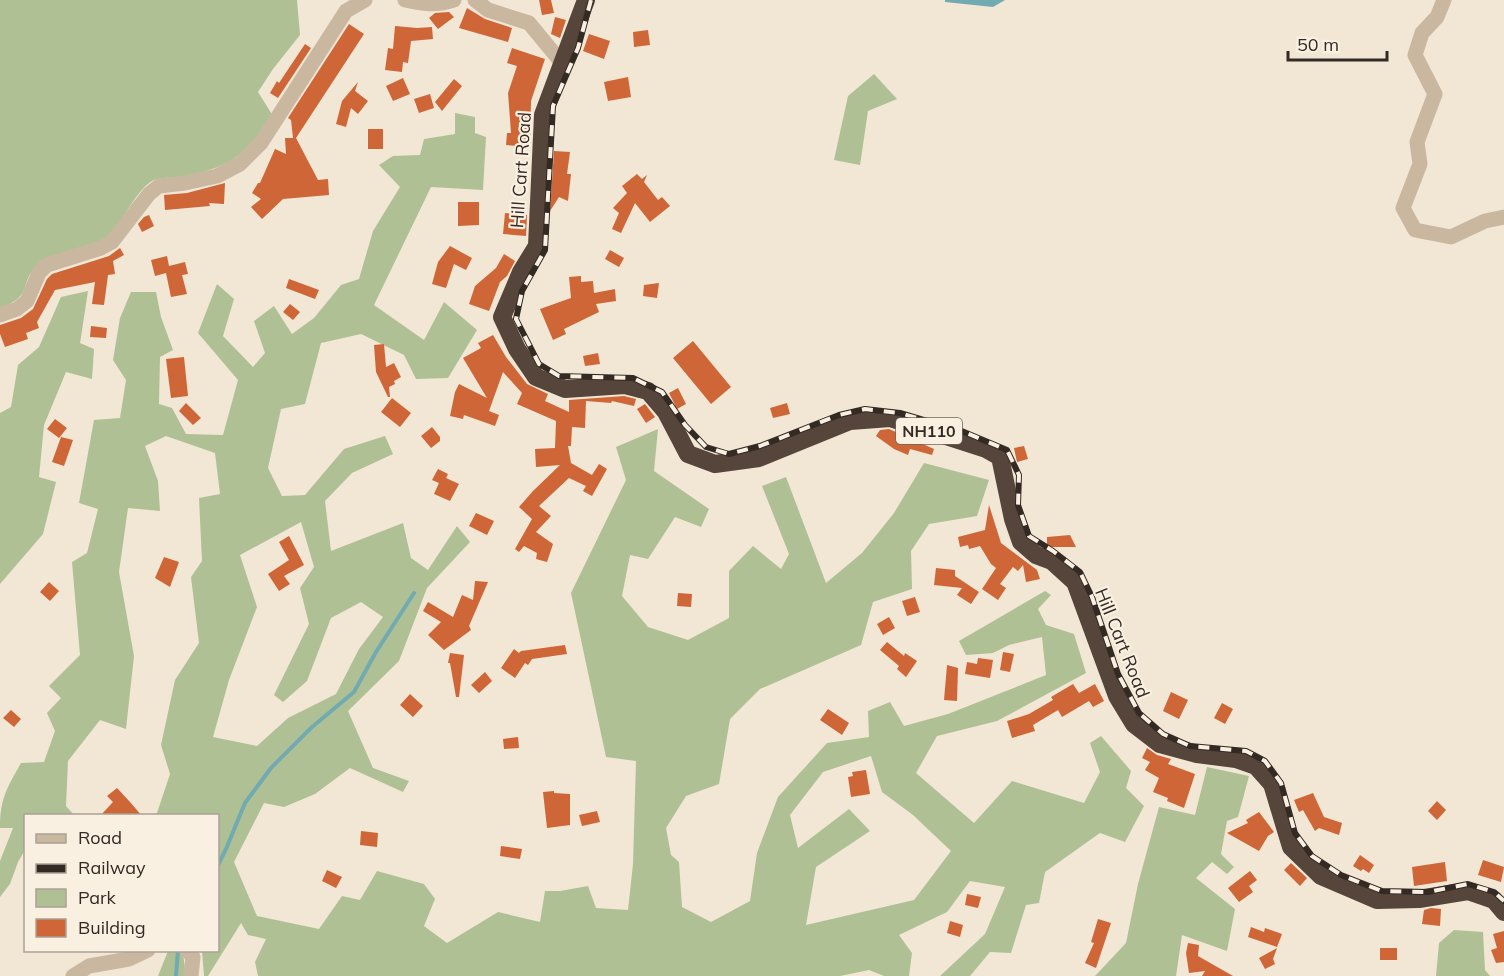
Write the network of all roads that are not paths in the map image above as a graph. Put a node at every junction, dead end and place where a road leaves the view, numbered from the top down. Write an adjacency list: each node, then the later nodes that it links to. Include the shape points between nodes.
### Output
1 (365, 0): 9 (street, via 346,11 266,135 240,164 217,176 159,186 112,242 47,265 39,273 27,301)
2 (405, 0): 3 (street, via 440,4)
3 (454, 0)
4 (475, 0): 7 (street, via 488,10 529,23)
5 (586, 0): 7 (highway, Hill Cart Road / NH110)
6 (1444, 0): 8 (street, via 1437,17 1422,33 1415,55 1435,94 1417,142 1420,164 1402,208 1415,230 1451,237)
7 (562, 63): 10 (highway, Hill Cart Road / NH110, via 543,114 537,246 502,317 516,349 537,377 565,389 625,385 648,391 666,412 688,454 715,464 759,458 850,421 870,419 890,418 986,449 1000,457 1021,542 1036,555 1052,561 1075,582 1113,686 1134,724 1160,744 1257,766 1272,784 1291,847 1322,876 1377,900 1419,899 1468,891 1494,900)
8 (1504, 217)
9 (0, 315)
10 (1504, 912)
11 (146, 952): 13 (street, via 89,966)
12 (188, 952): 14 (street, via 193,957)
13 (73, 976)
14 (191, 976)

